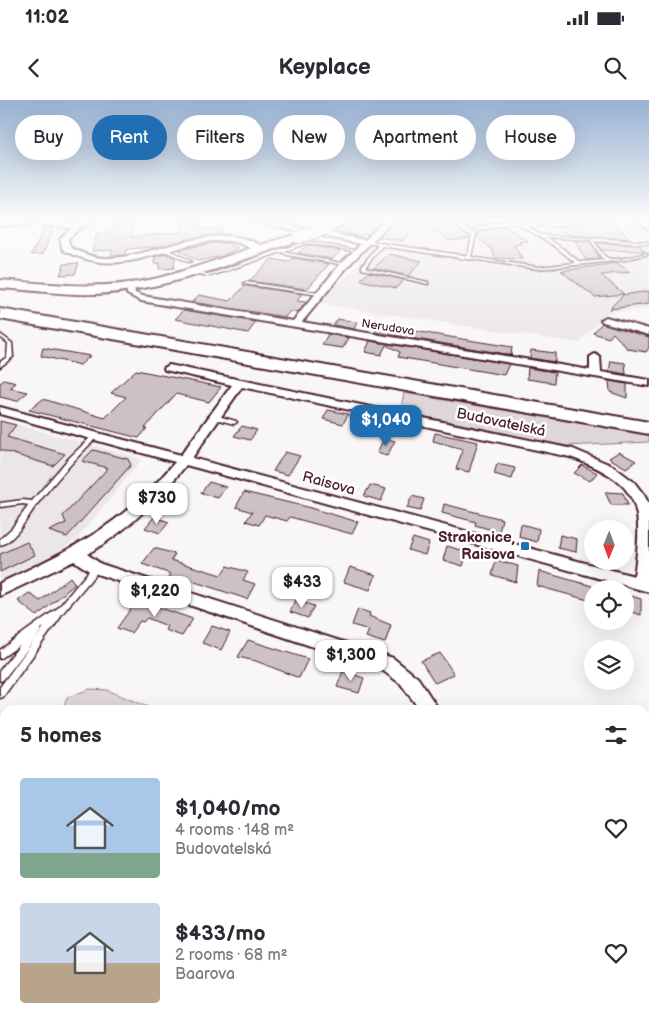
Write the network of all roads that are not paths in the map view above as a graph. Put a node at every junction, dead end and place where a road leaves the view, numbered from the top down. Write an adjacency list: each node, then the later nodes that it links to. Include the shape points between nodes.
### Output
1 (187, 263): 10 (lane)
2 (204, 263): 10 (street)
3 (239, 263): 10 (lane, via 207,276)
4 (340, 263): 8 (lane)
5 (366, 263): 12 (lane, via 364,269)
6 (501, 263): 9 (lane, via 538,268)
7 (588, 263): 9 (lane)
8 (345, 264): 15 (street)
9 (580, 264)
10 (191, 266): 14 (street)
11 (246, 283): 15 (lane)
12 (426, 283)
13 (2, 285): 14 (street, via 70,290)
14 (130, 286): 18 (street, Nerudova, via 136,297)
15 (319, 294): 18 (street)
16 (0, 314): 30 (main road)
17 (606, 320): 19 (street)
18 (294, 325): 24 (street, Nerudova)
19 (649, 332)
20 (0, 335): 22 (lane, via 10,343 10,357)
21 (595, 357): 24 (street)
22 (0, 365)
23 (169, 368): 25 (street, Budovatelská)
24 (596, 374): 26 (street, Nerudova)
25 (239, 383): 28 (street); 38 (street, Budovatelská, via 573,453 599,463 625,480 644,506 647,519)
26 (649, 383)
27 (0, 410): 31 (street, Raisova)
28 (214, 417): 29 (lane); 32 (street)
29 (234, 422)
30 (649, 428)
31 (95, 436): 32 (street, Raisova); 33 (lane)
32 (182, 461): 36 (street, via 134,515); 38 (street, Raisova)
33 (34, 504): 34 (lane); 35 (lane, via 14,533)
34 (0, 505)
35 (0, 544)
36 (75, 554): 37 (street); 39 (street)
37 (96, 568): 40 (lane); 45 (street, via 387,664 413,682)
38 (645, 585)
39 (0, 590)
40 (61, 610): 41 (lane); 44 (lane)
41 (41, 624): 42 (lane); 43 (lane)
42 (0, 655)
43 (0, 677)
44 (0, 694)
45 (427, 705)

